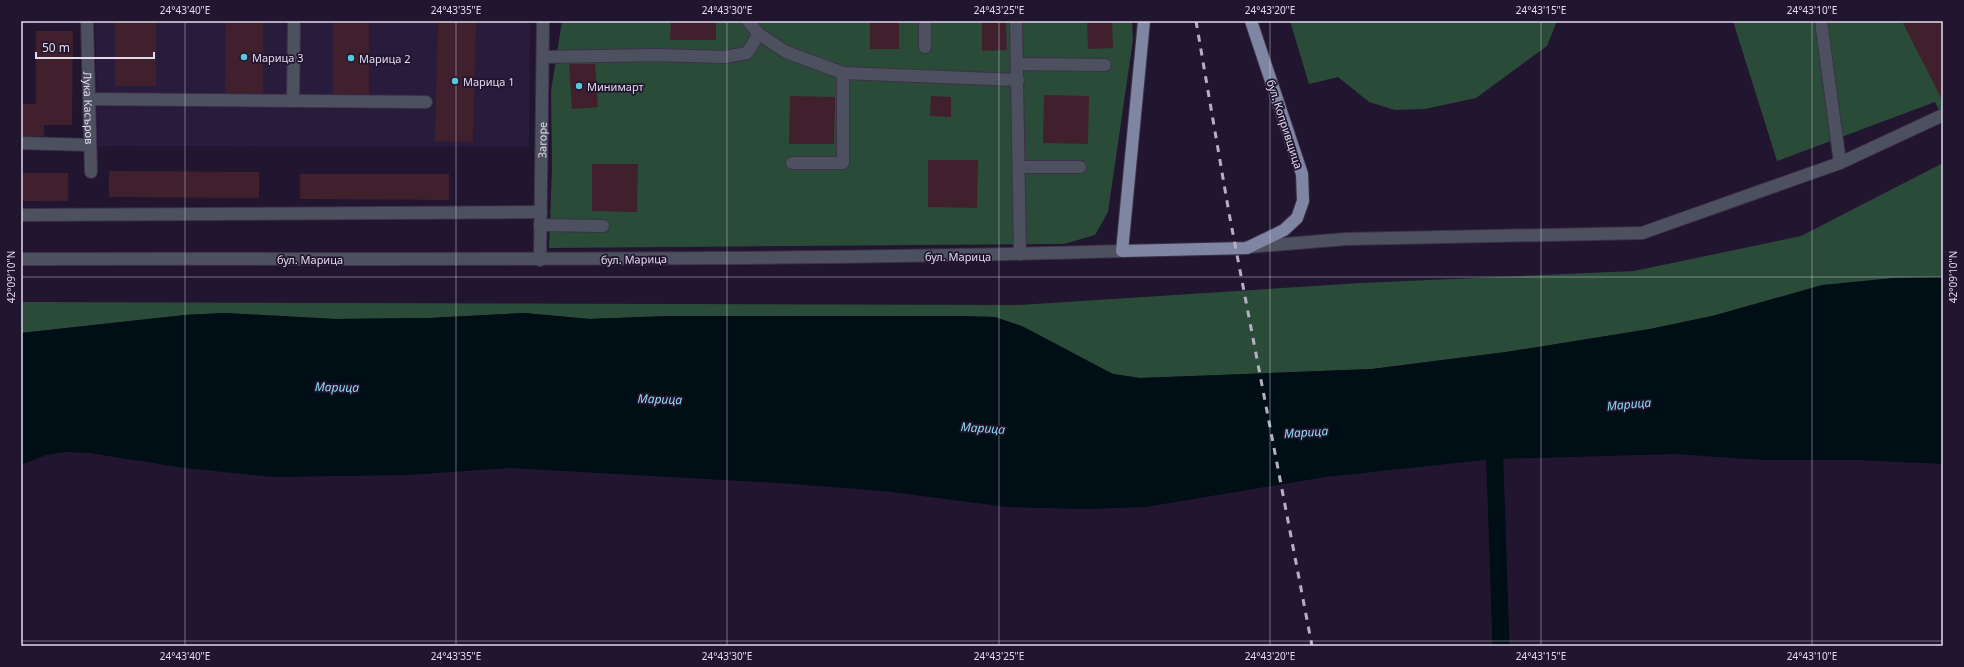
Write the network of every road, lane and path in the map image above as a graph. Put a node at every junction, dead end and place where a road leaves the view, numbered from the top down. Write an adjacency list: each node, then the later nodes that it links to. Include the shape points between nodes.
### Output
1 (87, 21): 17 (street, Лука Касъров)
2 (294, 21): 18 (street)
3 (542, 21): 12 (street, Загоре)
4 (748, 21): 10 (street)
5 (925, 21): 11 (street)
6 (1016, 21): 13 (street)
7 (1144, 21): 33 (main road)
8 (1251, 21): 32 (main road, бул. Копривщица, via 1302,174 1303,201 1297,218 1284,230)
9 (1821, 21): 24 (street)
10 (759, 34): 12 (street, via 747,53 725,57); 15 (street, via 786,52)
11 (925, 47)
12 (543, 57): 28 (street, Загоре)
13 (1017, 64): 14 (street); 16 (street)
14 (1105, 65)
15 (843, 73): 16 (street); 23 (street, via 843,163)
16 (1018, 80): 25 (street)
17 (89, 99): 18 (street); 22 (street, Лука Касъров)
18 (293, 101): 19 (street)
19 (426, 102)
20 (1943, 115): 24 (street)
21 (21, 143): 22 (street)
22 (90, 145): 27 (street, Лука Касъров)
23 (792, 163)
24 (1840, 163): 32 (street, via 1642,233 1346,239)
25 (1019, 166): 26 (street); 34 (street)
26 (1080, 167)
27 (91, 172)
28 (541, 212): 29 (street); 30 (street, Загоре)
29 (21, 215)
30 (540, 225): 31 (street); 36 (street, Загоре)
31 (603, 226)
32 (1247, 248): 33 (main road, бул. Марица)
33 (1122, 251): 34 (street, бул. Марица)
34 (1020, 254): 36 (street, бул. Марица)
35 (21, 259): 36 (street, бул. Марица)
36 (540, 260)

